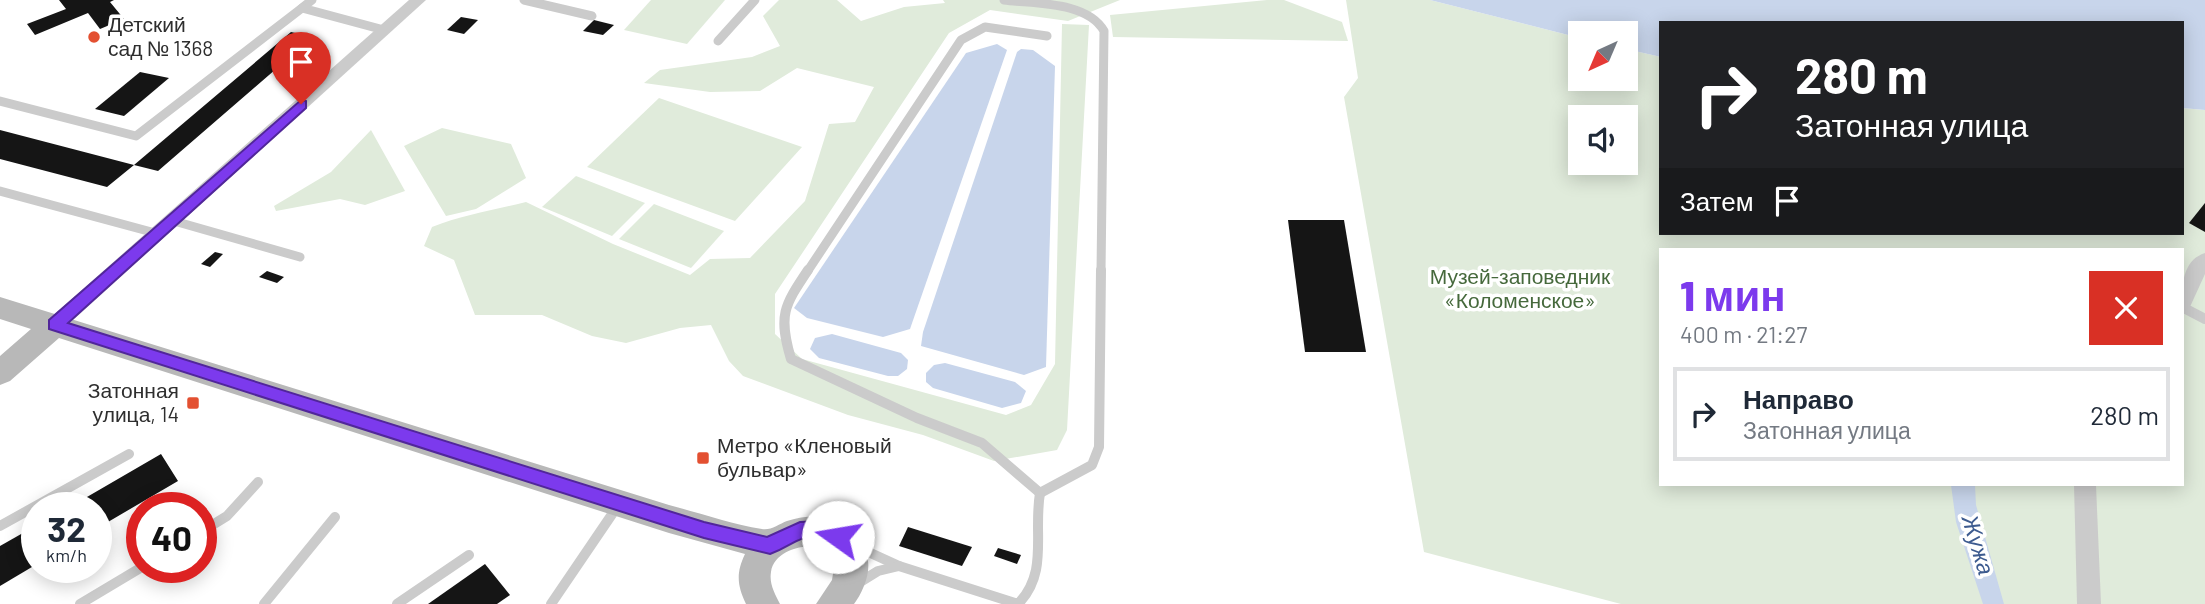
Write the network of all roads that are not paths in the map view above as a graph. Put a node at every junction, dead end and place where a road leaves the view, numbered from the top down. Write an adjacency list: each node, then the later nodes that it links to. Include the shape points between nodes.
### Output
1 (312, 0): 6 (lane)
2 (418, 0): 8 (street)
3 (524, 0): 7 (lane)
4 (755, 0): 10 (lane)
5 (1004, 0): 26 (lane, via 1082,11 1098,19 1104,31 1099,447 1092,465)
6 (302, 8): 8 (lane); 11 (lane, via 136,136)
7 (592, 16)
8 (384, 30): 13 (street)
9 (1047, 36): 26 (lane, via 985,27 961,40 786,303 783,333 791,359 905,413 982,443)
10 (718, 41)
11 (0, 102)
12 (0, 191): 14 (lane)
13 (174, 221): 14 (street); 15 (lane)
14 (159, 235): 21 (street)
15 (300, 257)
16 (2205, 260): 17 (street)
17 (2184, 301)
18 (2184, 307): 20 (lane)
19 (0, 308): 21 (street)
20 (2205, 320)
21 (55, 325): 22 (street); 27 (street)
22 (0, 373)
23 (129, 454): 30 (lane)
24 (258, 482): 29 (lane)
25 (2085, 486): 43 (street)
26 (1040, 494): 35 (lane, via 1035,525 1040,567 1031,592 1018,604)
27 (620, 503): 31 (street); 42 (lane)
28 (335, 517): 40 (lane)
29 (217, 522)
30 (0, 526)
31 (704, 530): 33 (street); 37 (street)
32 (838, 537): 33 (street, via 821,530 800,530); 35 (lane); 38 (street, via 849,550 853,568)
33 (770, 546): 37 (street, via 759,559)
34 (469, 555): 41 (lane)
35 (900, 566): 38 (lane, via 878,571)
36 (126, 577): 39 (lane)
37 (758, 591)
38 (838, 599)
39 (80, 604)
40 (264, 604)
41 (397, 604)
42 (551, 604)
43 (2089, 604)

